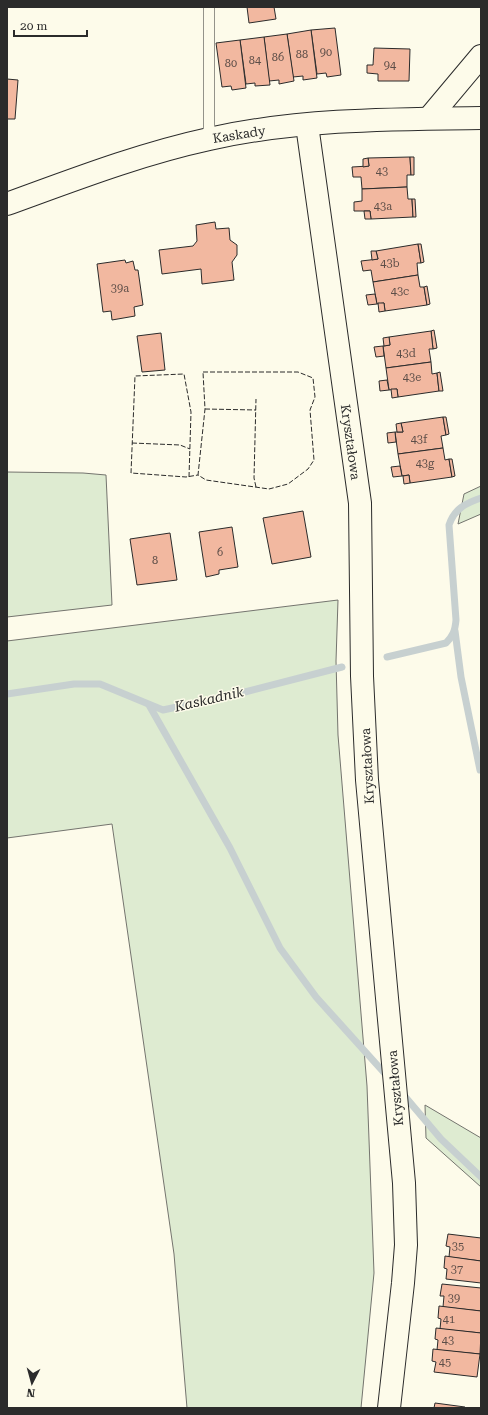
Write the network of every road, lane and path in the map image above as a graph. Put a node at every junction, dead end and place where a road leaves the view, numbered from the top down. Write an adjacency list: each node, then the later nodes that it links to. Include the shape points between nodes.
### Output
1 (209, 7): 6 (lane)
2 (481, 56): 3 (street)
3 (429, 118): 4 (street, Kaskady); 5 (street, Kaskady)
4 (481, 118)
5 (307, 125): 6 (street, Kaskady); 8 (street, Kryształowa, via 360,503 362,676 367,780 404,1183 406,1245 402,1303)
6 (209, 139): 7 (street, Kaskady, via 154,152)
7 (7, 204)
8 (389, 1408)

